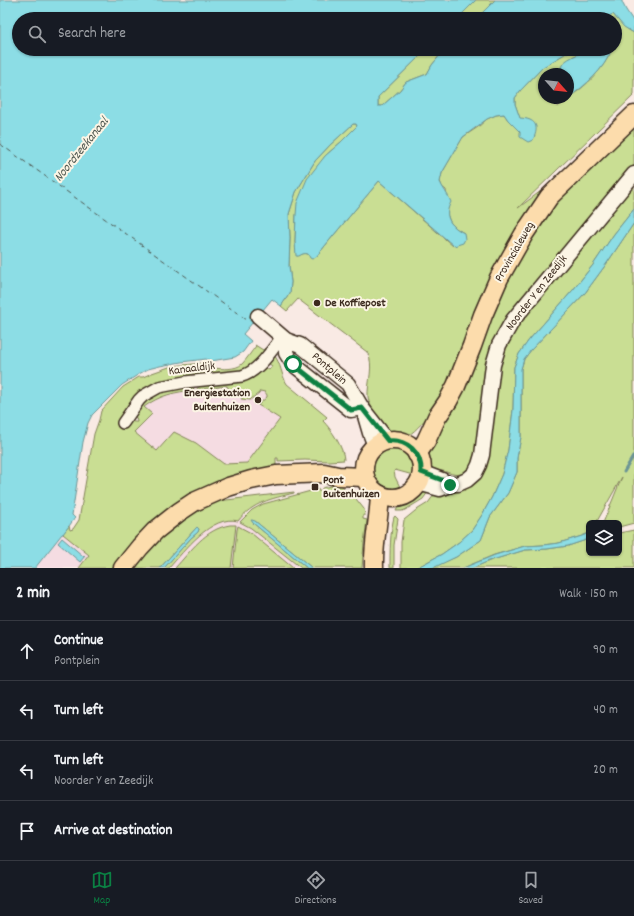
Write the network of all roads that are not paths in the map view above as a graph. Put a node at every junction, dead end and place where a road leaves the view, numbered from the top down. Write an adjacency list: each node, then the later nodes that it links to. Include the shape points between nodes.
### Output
1 (634, 115): 8 (main road, Provincialeweg, via 549,197 524,234 499,278 448,401 437,417 419,433)
2 (634, 174): 10 (street, Noorder Y en Zeedijk, via 534,293 513,320 499,345 493,365 482,455 475,473 467,480 440,489)
3 (258, 316): 4 (street, Pontplein)
4 (284, 338): 5 (street, Pontplein, via 300,345 348,384); 5 (street, Pontplein, via 286,353 293,364 351,410); 6 (street, Kanaaldijk, via 249,374 159,387 143,396)
5 (362, 408): 7 (street, Pontplein, via 370,433)
6 (122, 423)
7 (381, 444): 8 (main road, via 397,441); 9 (main road, via 366,457)
8 (412, 449): 10 (main road, via 420,462)
9 (364, 472): 11 (main road, via 368,485 374,491); 12 (main road, via 338,476 324,473 276,476 228,487 194,502 179,512 155,531)
10 (419, 478): 11 (main road, via 415,488 406,495)
11 (388, 497): 13 (main road, via 380,511); 14 (main road, via 390,513)
12 (123, 568)
13 (374, 568)
14 (386, 568)

